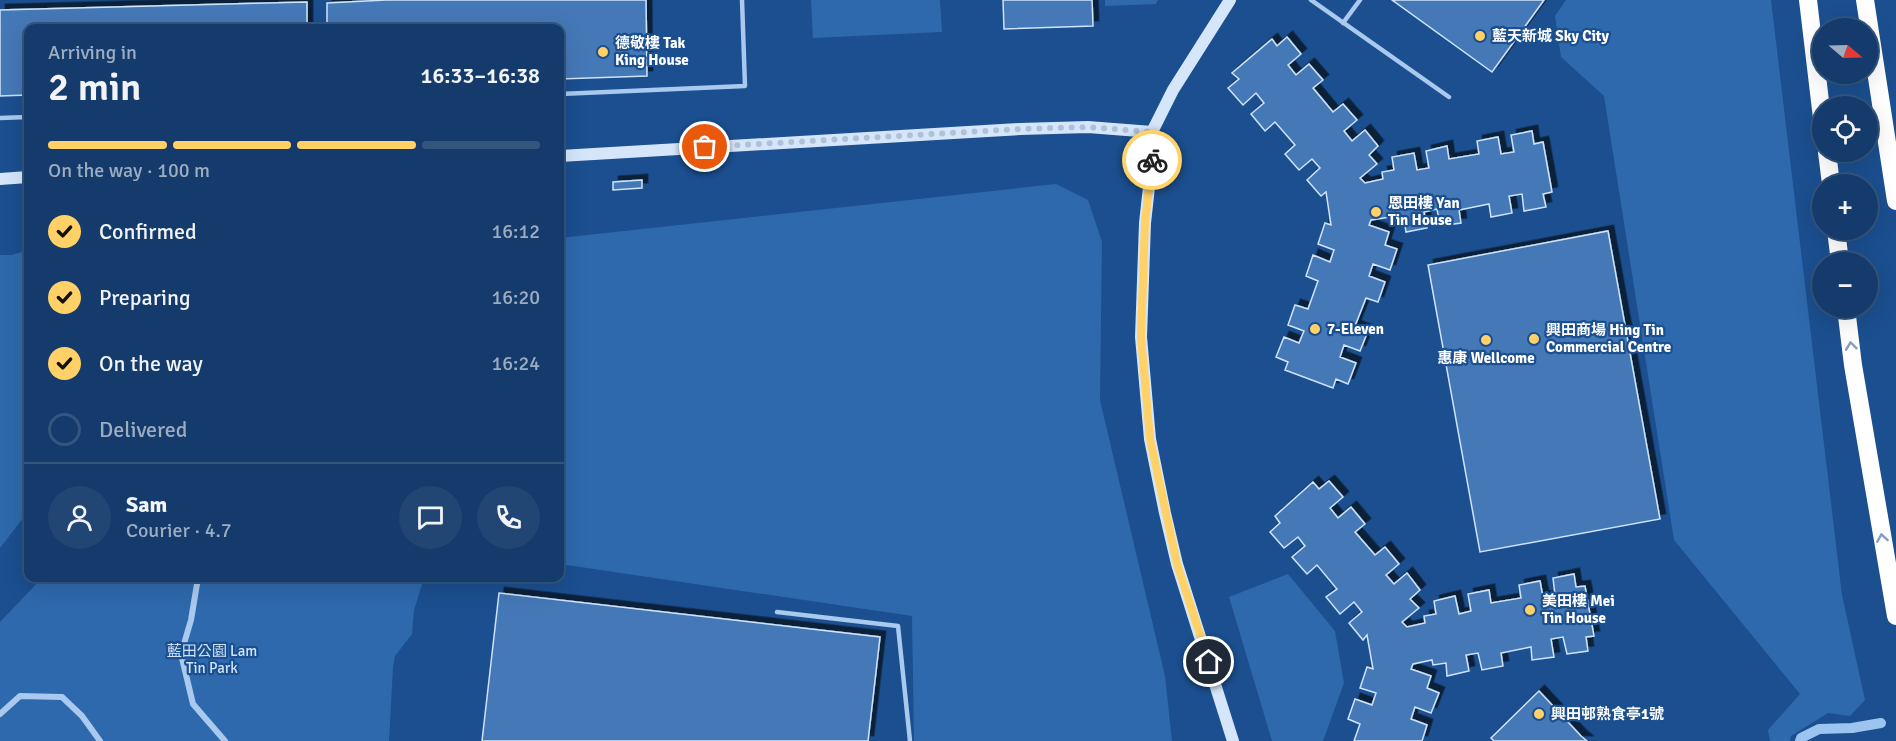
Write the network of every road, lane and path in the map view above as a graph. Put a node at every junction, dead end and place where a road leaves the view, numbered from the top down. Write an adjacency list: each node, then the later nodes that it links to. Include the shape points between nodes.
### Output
1 (742, 0): 8 (lane, via 745,86)
2 (1230, 0): 13 (main road, via 1173,90)
3 (1311, 0): 7 (lane)
4 (1360, 0): 7 (lane)
5 (1808, 0): 9 (highway)
6 (1865, 0): 17 (highway)
7 (1343, 23): 10 (lane)
8 (564, 94)
9 (1819, 96)
10 (1449, 97)
11 (24, 117): 12 (lane)
12 (0, 118)
13 (1152, 132): 14 (main road, via 1088,127 1020,129); 26 (main road, via 1141,337 1150,439 1177,564)
14 (564, 156)
15 (24, 177): 16 (main road)
16 (0, 179)
17 (1896, 201)
18 (1847, 318): 21 (highway, one-way to 18)
19 (197, 582): 24 (street, via 180,654 193,704)
20 (777, 612): 25 (lane, via 898,626)
21 (1896, 616)
22 (0, 714): 23 (street, via 20,696 62,697)
23 (100, 741)
24 (225, 741)
25 (910, 741)
26 (1233, 741)

